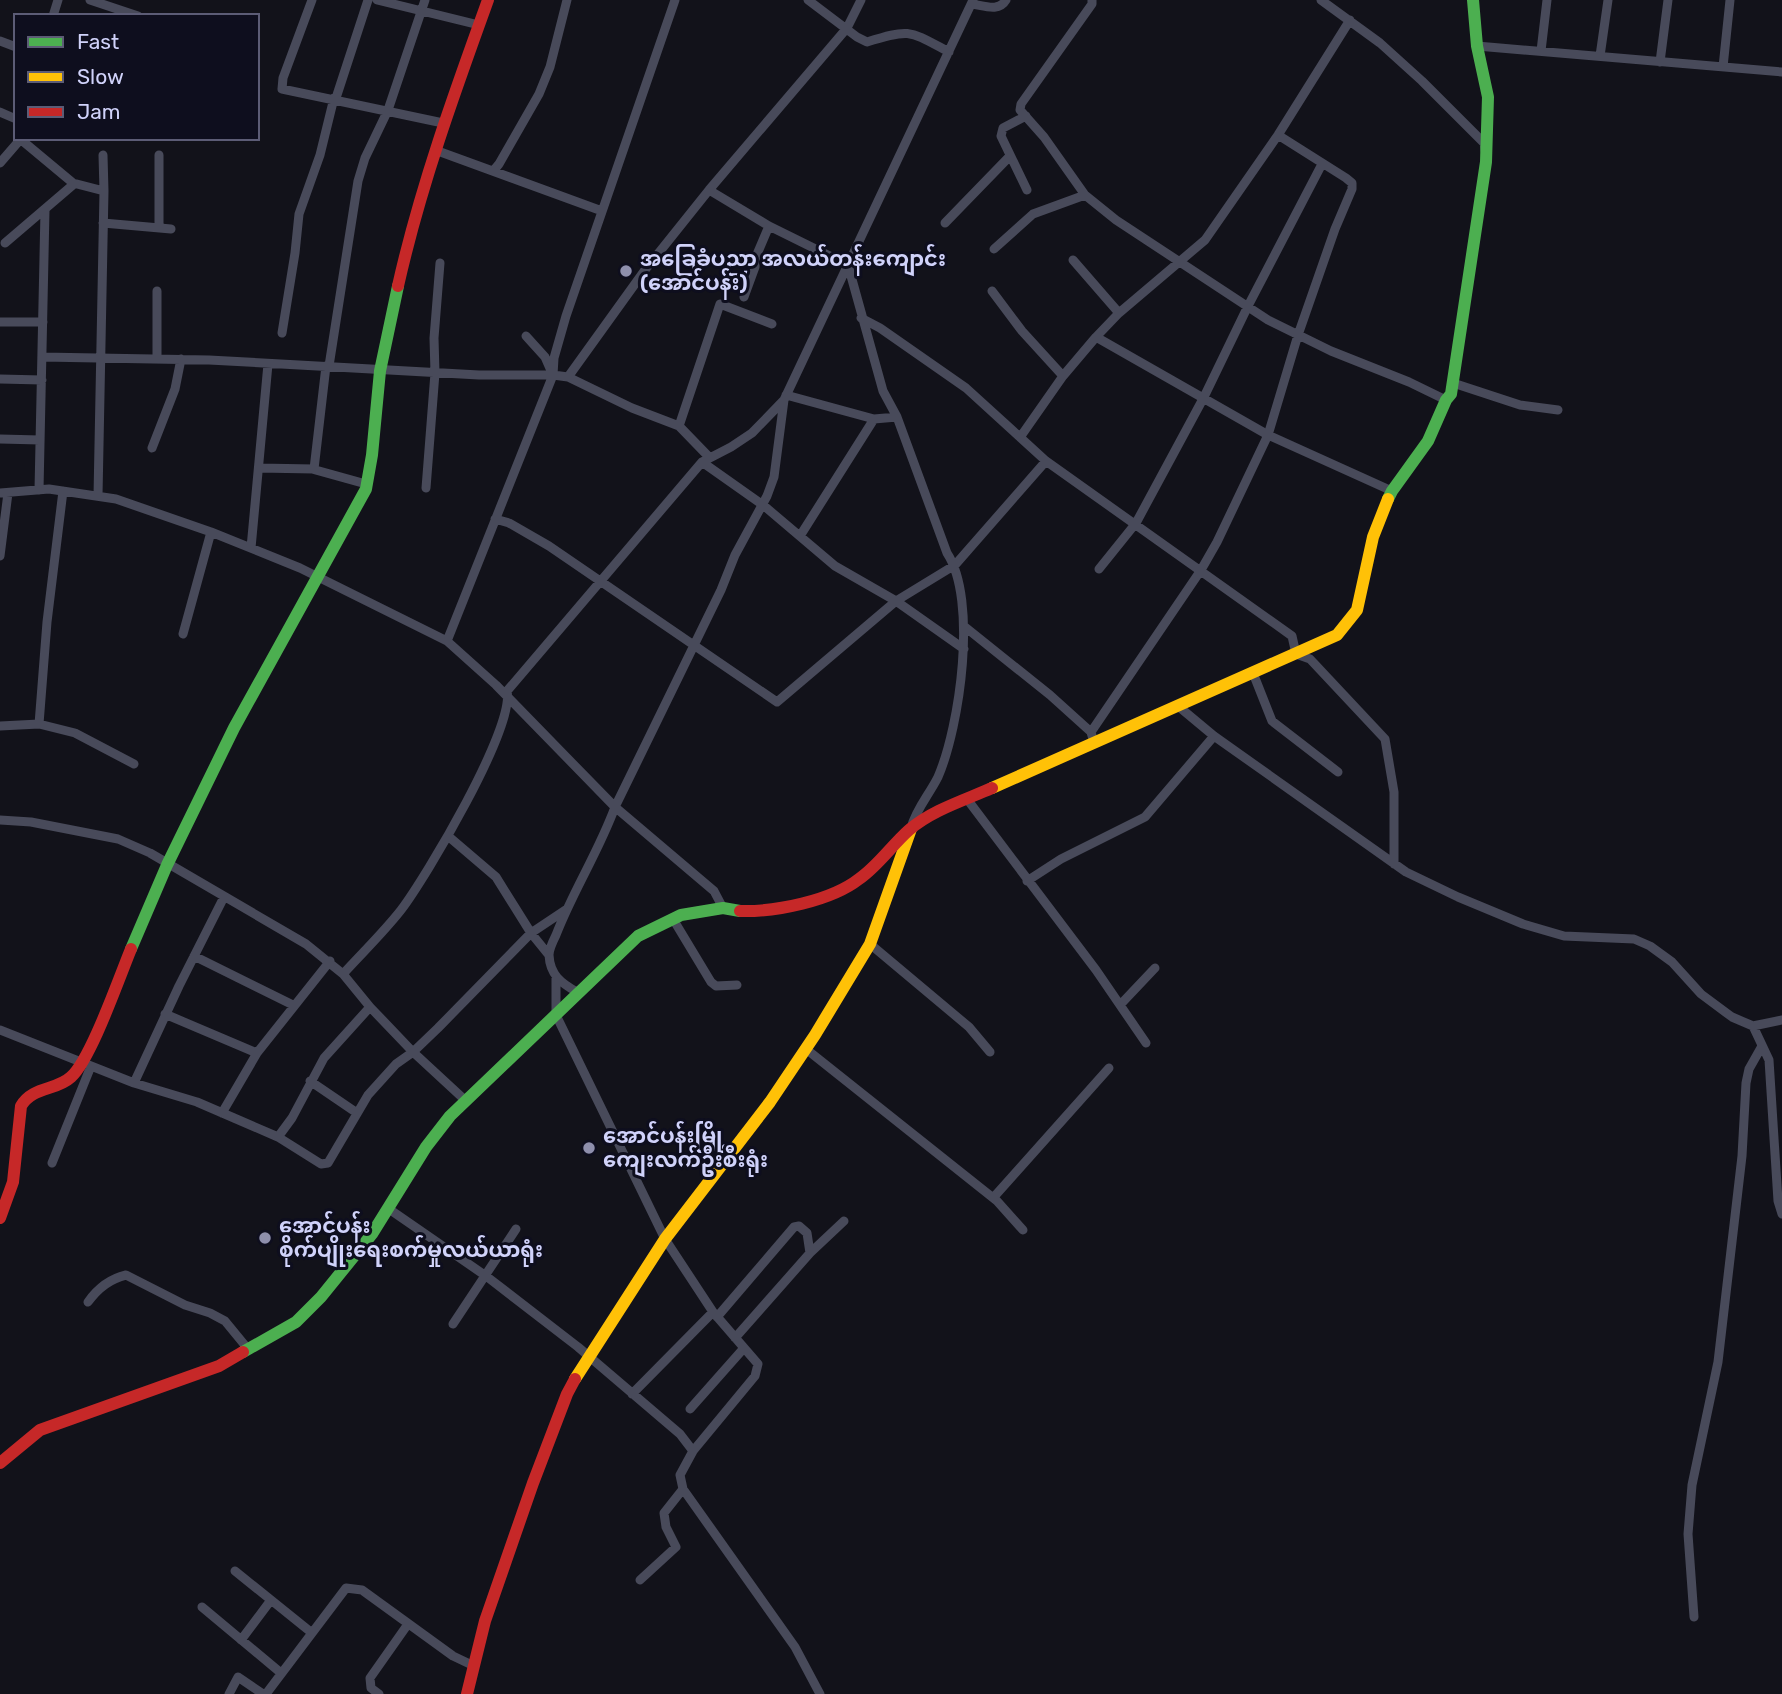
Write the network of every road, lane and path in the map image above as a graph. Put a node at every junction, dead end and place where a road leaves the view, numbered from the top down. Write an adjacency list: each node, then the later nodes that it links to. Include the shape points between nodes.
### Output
1 (90, 0): 21 (street)
2 (312, 0): 32 (street, via 282,89)
3 (368, 0): 32 (street)
4 (377, 0): 20 (street)
5 (425, 0): 20 (street)
6 (488, 0): 23 (street)
7 (567, 0): 46 (street, via 540,94)
8 (675, 0): 53 (street)
9 (808, 0): 24 (street)
10 (861, 0): 24 (street)
11 (1006, 0): 19 (street, via 997,8)
12 (1092, 0): 34 (street, via 1021,104)
13 (1321, 0): 22 (street)
14 (1473, 0): 25 (street)
15 (1547, 0): 26 (street)
16 (1608, 0): 28 (street)
17 (1668, 0): 29 (street)
18 (1730, 0): 30 (street)
19 (973, 2): 27 (street)
20 (421, 11): 23 (street); 33 (street)
21 (132, 14)
22 (1350, 20): 36 (street); 43 (street, via 1422,80 1484,143)
23 (479, 25): 35 (street)
24 (847, 28): 27 (street, via 867,42 898,32 916,34); 48 (street)
25 (1477, 46): 26 (street); 43 (street, via 1488,97)
26 (1541, 51): 28 (street)
27 (949, 52): 64 (street)
28 (1600, 56): 29 (street)
29 (1661, 62): 30 (street)
30 (1723, 67): 31 (street)
31 (1782, 72)
32 (335, 98): 33 (street); 74 (street, via 299,214)
33 (388, 110): 35 (street); 83 (street, via 358,181)
34 (1026, 116): 42 (street, via 1001,132); 51 (street)
35 (443, 123): 39 (street)
36 (1278, 135): 45 (street); 62 (street, via 1205,240)
37 (18, 140): 44 (street)
38 (20, 140): 47 (street)
39 (435, 150): 46 (street); 84 (street, via 411,228)
40 (103, 155): 50 (street)
41 (159, 155): 57 (street)
42 (1010, 156): 49 (street); 55 (street)
43 (1486, 162): 91 (street)
44 (0, 163)
45 (1322, 164): 68 (street); 75 (street, via 1346,178 1352,189)
46 (494, 170): 53 (street)
47 (74, 184): 50 (street); 52 (street)
48 (709, 190): 56 (street); 88 (street)
49 (1027, 190)
50 (104, 191): 54 (street)
51 (1085, 195): 60 (street, via 1033,214); 62 (street)
52 (45, 210): 59 (street); 72 (street)
53 (602, 211): 86 (street, via 566,316)
54 (103, 223): 57 (street); 79 (street)
55 (945, 223)
56 (769, 226): 64 (street); 67 (street)
57 (159, 228): 58 (street)
58 (172, 229)
59 (5, 243)
60 (994, 248)
61 (1073, 260): 69 (street)
62 (1179, 262): 68 (street); 69 (street)
63 (440, 263): 85 (street, via 433,338)
64 (848, 265): 70 (street); 92 (street)
65 (157, 291): 80 (street)
66 (992, 291): 87 (street)
67 (744, 297)
68 (1248, 306): 75 (street); 93 (street)
69 (1119, 313): 77 (street)
70 (861, 318): 96 (street, via 883,391); 100 (street, via 957,382)
71 (0, 322): 72 (street)
72 (43, 322): 78 (street)
73 (772, 324): 98 (street, via 720,303)
74 (282, 333)
75 (1298, 335): 94 (street); 99 (street)
76 (526, 336): 86 (street)
77 (1096, 337): 87 (street); 93 (street)
78 (42, 357): 79 (street); 90 (street)
79 (100, 358): 80 (street); 114 (street)
80 (157, 359): 81 (street)
81 (181, 359): 82 (street); 103 (street, via 175,389)
82 (268, 364): 83 (street); 106 (street)
83 (328, 366): 84 (street); 107 (street)
84 (380, 371): 85 (street); 108 (street)
85 (435, 373): 86 (street); 109 (street)
86 (553, 374): 88 (street); 116 (street)
87 (1063, 376): 100 (street)
88 (568, 377): 98 (street)
89 (0, 379): 90 (street)
90 (42, 380): 102 (street)
91 (1453, 383): 94 (street); 95 (street, via 1520,405)
92 (785, 397): 97 (street); 104 (street, via 752,433); 115 (street, via 774,477)
93 (1204, 397): 99 (street); 117 (street)
94 (1446, 400): 112 (street, via 1428,440)
95 (1558, 410)
96 (897, 417): 97 (street); 122 (street)
97 (874, 419): 119 (street)
98 (679, 426): 104 (street)
99 (1268, 435): 112 (street); 124 (street)
100 (1021, 436): 105 (street)
101 (0, 439): 102 (street)
102 (40, 440): 110 (street)
103 (152, 448)
104 (705, 459): 115 (street); 126 (street)
105 (1046, 461): 117 (street); 122 (street)
106 (259, 468): 107 (street); 120 (street)
107 (312, 469): 108 (street)
108 (366, 484): 125 (street)
109 (426, 488)
110 (39, 490): 111 (street); 113 (street)
111 (63, 491): 114 (street); 137 (street)
112 (1392, 491): 133 (street, via 1374,537 1357,610 1338,635)
113 (4, 493): 121 (street)
114 (97, 496): 118 (street)
115 (762, 505): 119 (street); 131 (street)
116 (495, 519): 126 (street, via 549,546); 130 (street)
117 (1136, 523): 123 (street); 124 (street)
118 (211, 532): 120 (street); 129 (street)
119 (800, 537): 127 (street, via 835,566)
120 (251, 548): 125 (street)
121 (0, 556)
122 (955, 565): 127 (street); 128 (street)
123 (1099, 569)
124 (1200, 570): 133 (street, via 1292,636); 140 (street)
125 (317, 576): 130 (street); 149 (street)
126 (601, 581): 131 (street); 135 (street, via 507,691)
127 (896, 601): 131 (street, via 777,702); 132 (street)
128 (965, 627): 132 (street); 140 (street, via 1050,695)
129 (183, 634)
130 (447, 641): 135 (street)
131 (693, 645): 144 (street)
132 (964, 649): 146 (street, via 947,749)
133 (1296, 654): 134 (street); 148 (street, via 1310,659 1384,739 1394,792)
134 (1253, 673): 136 (street); 142 (street, via 1272,721)
135 (509, 699): 144 (street); 147 (street, via 500,732)
136 (1178, 706): 139 (street); 140 (street)
137 (39, 724): 138 (street); 141 (street, via 75,733)
138 (0, 726)
139 (1214, 736): 148 (street); 150 (street, via 1145,817)
140 (1093, 738): 143 (street)
141 (134, 764)
142 (1338, 772)
143 (967, 799): 146 (street); 150 (street)
144 (615, 807): 152 (street); 153 (street, via 714,891)
145 (0, 820): 149 (street, via 118,839)
146 (911, 828): 153 (street, via 860,879 838,892 811,902 743,911); 156 (street)
147 (448, 836): 155 (street, via 496,877); 161 (street, via 401,910)
148 (1394, 864): 171 (street, via 1523,924 1564,936 1634,939 1650,946 1716,1006)
149 (167, 865): 151 (street); 179 (street)
150 (1027, 881): 166 (street)
151 (224, 897): 158 (street); 159 (street)
152 (568, 908): 155 (street); 157 (street)
153 (723, 908): 154 (street)
154 (673, 919): 163 (street, via 711,982); 164 (street, via 638,936)
155 (531, 933): 157 (street); 176 (street)
156 (870, 944): 175 (street); 177 (street, via 968,1027)
157 (548, 954): 162 (street)
158 (194, 956): 165 (street); 168 (street)
159 (330, 961): 161 (street); 165 (street)
160 (1155, 968): 166 (street)
161 (343, 974): 167 (street)
162 (556, 978): 164 (street); 169 (street)
163 (737, 985)
164 (577, 992): 169 (street)
165 (293, 1004): 178 (street)
166 (1120, 1005): 173 (street)
167 (370, 1007): 176 (street); 181 (street, via 324,1058)
168 (166, 1014): 178 (street); 182 (street)
169 (556, 1015): 183 (street); 195 (street)
170 (1782, 1020): 171 (street)
171 (1753, 1026): 174 (street)
172 (0, 1030): 179 (street)
173 (1146, 1043)
174 (1762, 1046): 190 (street, via 1769,1060); 214 (street, via 1746,1083 1718,1362 1692,1485 1688,1534)
175 (806, 1049): 188 (street); 195 (street)
176 (413, 1052): 183 (street); 185 (street, via 368,1095)
177 (990, 1052)
178 (257, 1053): 184 (street)
179 (87, 1065): 182 (street); 187 (street); 191 (street, via 71,1079 25,1098 13,1182)
180 (1109, 1068): 188 (street)
181 (310, 1081): 185 (street); 186 (street)
182 (134, 1083): 184 (street)
183 (466, 1101): 189 (street, via 426,1147)
184 (222, 1113): 186 (street)
185 (357, 1114): 186 (street, via 328,1163 321,1164)
186 (278, 1137)
187 (52, 1163)
188 (993, 1198): 194 (street)
189 (389, 1209): 197 (street); 203 (street, via 296,1322)
190 (1782, 1214)
191 (0, 1218)
192 (844, 1221): 196 (street)
193 (516, 1229): 197 (street)
194 (1023, 1230)
195 (665, 1239): 199 (street); 204 (street)
196 (810, 1253): 199 (street, via 807,1233 794,1227); 201 (street)
197 (486, 1276): 200 (street); 204 (street)
198 (88, 1301): 203 (street, via 98,1289 126,1275 225,1321)
199 (715, 1314): 201 (street); 205 (street)
200 (453, 1324)
201 (735, 1338): 202 (street)
202 (744, 1348): 206 (street); 207 (street, via 758,1364 758,1372)
203 (248, 1349): 208 (street, via 219,1366 40,1430)
204 (588, 1356): 205 (street); 218 (street, via 558,1415 485,1621)
205 (632, 1394): 207 (street, via 680,1434)
206 (691, 1409)
207 (693, 1451): 209 (street, via 680,1475)
208 (0, 1463)
209 (683, 1489): 211 (street, via 664,1513 676,1547); 224 (street, via 795,1647)
210 (235, 1571): 212 (street)
211 (640, 1580)
212 (271, 1600): 216 (street); 217 (street)
213 (202, 1607): 217 (street)
214 (1693, 1617)
215 (408, 1624): 216 (street, via 362,1590 346,1588); 218 (street); 222 (street, via 370,1678 371,1688)
216 (312, 1633): 219 (street)
217 (241, 1640): 219 (street)
218 (474, 1666): 223 (street)
219 (281, 1673): 221 (street)
220 (229, 1694): 221 (street, via 238,1677)
221 (264, 1694)
222 (379, 1694)
223 (467, 1694)
224 (820, 1694)

